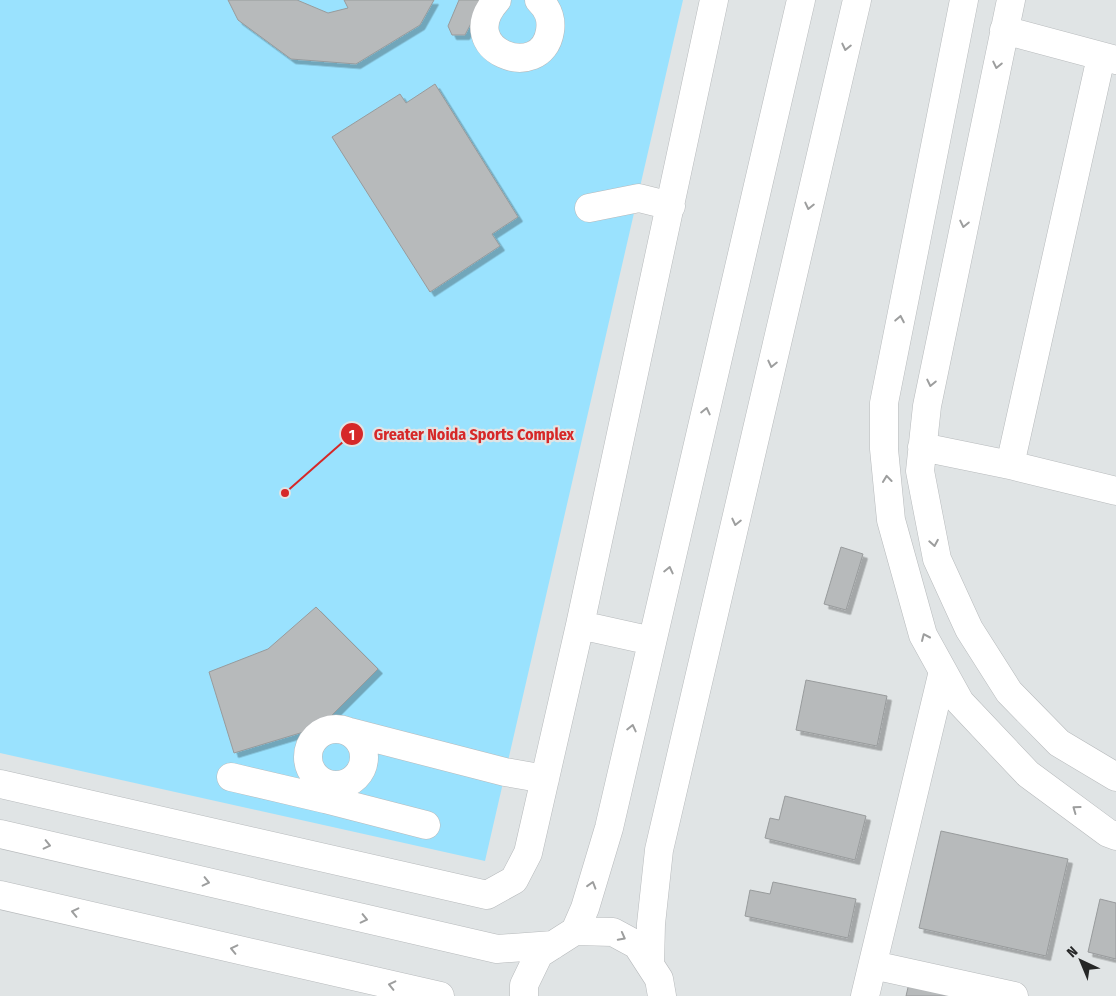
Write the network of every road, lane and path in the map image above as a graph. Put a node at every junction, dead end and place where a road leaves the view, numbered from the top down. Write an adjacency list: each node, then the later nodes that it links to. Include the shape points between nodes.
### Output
1 (497, 0): 2 (street, via 486,17 487,39 503,55 525,58 536,53 549,35 549,14)
2 (539, 0)
3 (714, 0): 10 (street)
4 (802, 0): 16 (street, one-way to 4)
5 (857, 0): 29 (street, one-way to 29, via 660,850 651,924)
6 (964, 0): 17 (street, one-way to 6, via 923,635 891,520 884,449 884,403)
7 (1011, 0): 8 (street)
8 (1004, 30): 9 (street); 12 (street, one-way to 12, via 929,396)
9 (1109, 59): 13 (street)
10 (671, 206): 11 (street, via 638,198); 15 (street)
11 (589, 208)
12 (922, 447): 13 (street); 19 (street, one-way to 19, via 920,471 937,559 968,629 1009,692 1058,743)
13 (1010, 465): 14 (street)
14 (1116, 491)
15 (580, 625): 16 (street); 21 (street)
16 (652, 641): 28 (street, one-way to 16, via 585,908 609,828)
17 (943, 671): 26 (street, one-way to 17, via 1028,774 960,702); 30 (street)
18 (350, 732): 21 (street, via 505,772); 23 (street, via 362,745 363,766 349,782); 23 (street, via 326,730 310,744 308,765)
19 (1116, 777)
20 (232, 778): 23 (street)
21 (545, 779): 22 (street, via 528,853 521,867 514,880 487,895)
22 (0, 784)
23 (326, 792): 24 (street)
24 (426, 824)
25 (0, 834): 28 (street, one-way to 28, via 497,949)
26 (1116, 836)
27 (0, 895): 31 (street, one-way to 27)
28 (564, 938): 29 (street, one-way to 29, via 613,932 637,945); 32 (street, via 539,954 524,985)
29 (650, 965): 33 (street, via 659,978)
30 (873, 965): 34 (street); 35 (street)
31 (440, 996)
32 (524, 996)
33 (662, 996)
34 (865, 996)
35 (1014, 996)

